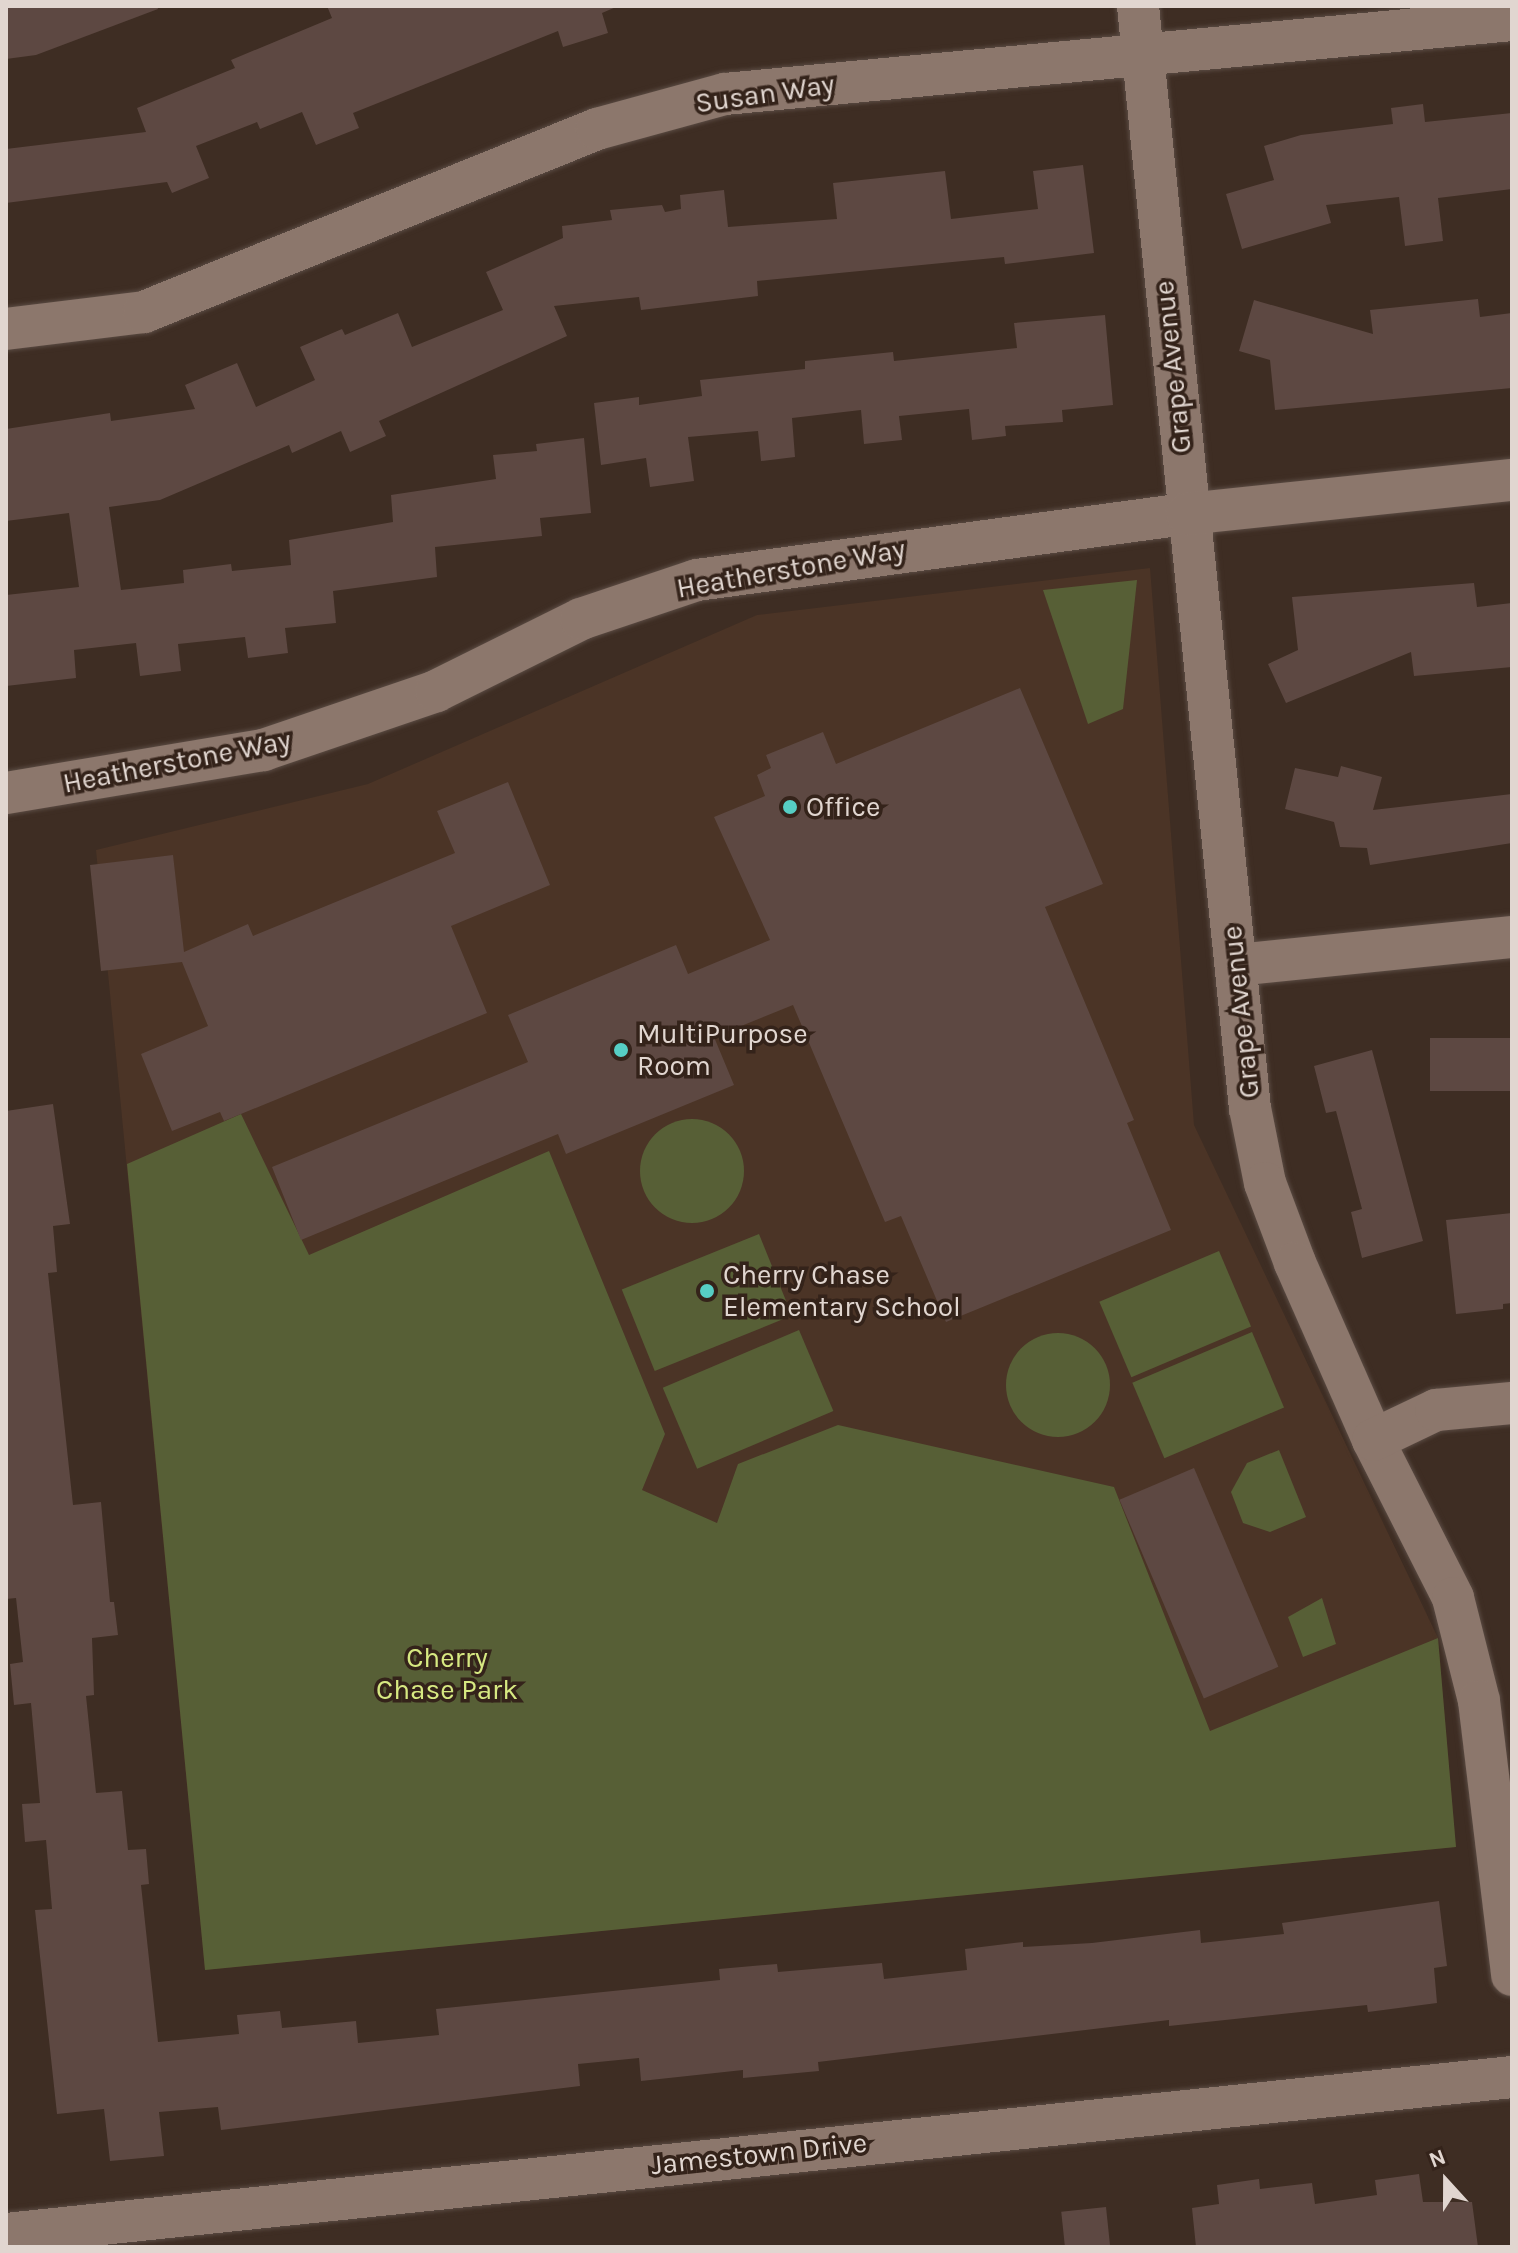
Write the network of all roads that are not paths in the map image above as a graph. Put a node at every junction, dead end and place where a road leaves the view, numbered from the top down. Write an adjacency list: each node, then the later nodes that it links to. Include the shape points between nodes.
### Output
1 (1138, 6): 3 (street, Grape Avenue)
2 (1512, 20): 3 (street, Susan Way)
3 (1142, 55): 4 (street, Susan Way, via 725,94 597,129 144,312); 6 (street, Grape Avenue)
4 (6, 329)
5 (1512, 480): 6 (street, Heatherstone Way)
6 (1187, 514): 7 (street, Heatherstone Way, via 697,580 581,619 436,691 263,750); 9 (street, Grape Avenue)
7 (6, 793)
8 (1512, 937): 9 (street)
9 (1236, 965): 11 (street, Grape Avenue, via 1250,1108 1265,1183)
10 (1512, 1403): 11 (street, via 1436,1410)
11 (1373, 1440): 12 (street, Grape Avenue, via 1453,1598 1479,1701)
12 (1512, 1975)
13 (1512, 2077): 14 (street, Jamestown Drive)
14 (6, 2234)

